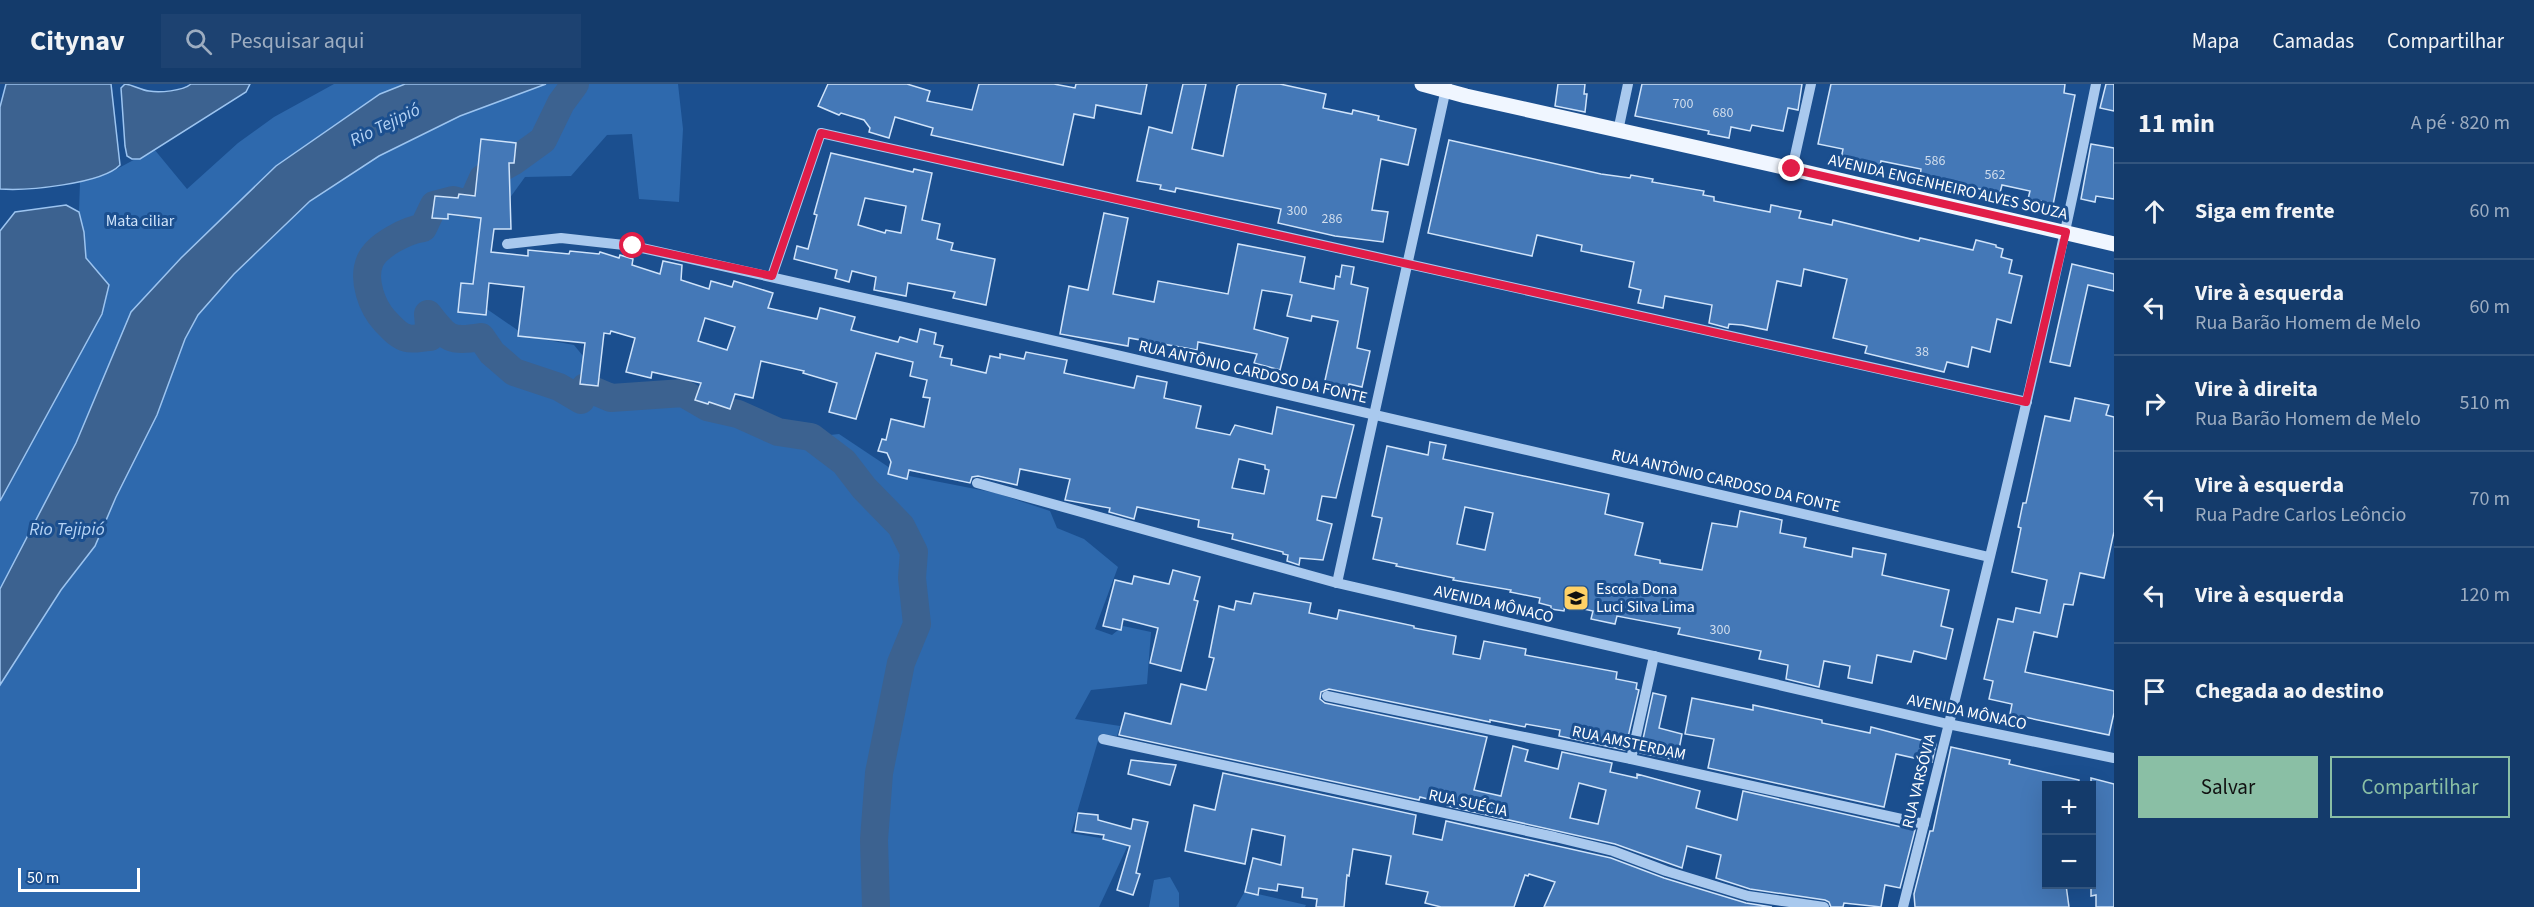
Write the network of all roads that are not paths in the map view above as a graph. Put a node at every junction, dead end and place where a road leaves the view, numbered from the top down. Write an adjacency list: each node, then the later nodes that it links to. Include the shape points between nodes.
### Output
1 (1422, 84): 5 (main road, AVENIDA ENGENHEIRO ALVES SOUZA)
2 (1628, 84): 6 (street)
3 (1811, 84): 7 (street)
4 (2096, 84): 8 (street, RUA VARSÓVIA)
5 (1447, 87): 6 (main road, AVENIDA ENGENHEIRO ALVES SOUZA); 11 (street)
6 (1618, 131): 7 (main road, AVENIDA ENGENHEIRO ALVES SOUZA)
7 (1792, 169): 8 (main road, AVENIDA ENGENHEIRO ALVES SOUZA)
8 (2066, 232): 10 (main road, AVENIDA ENGENHEIRO ALVES SOUZA); 13 (street, RUA VARSÓVIA)
9 (507, 244): 12 (street, RUA ANTÔNIO CARDOSO DA FONTE, via 561,238 595,241)
10 (2114, 244)
11 (1409, 262): 12 (street, via 821,133); 13 (street); 14 (street)
12 (772, 276): 14 (street, RUA ANTÔNIO CARDOSO DA FONTE)
13 (2026, 402): 16 (street, RUA VARSÓVIA)
14 (1375, 416): 16 (street, RUA ANTÔNIO CARDOSO DA FONTE); 17 (street)
15 (977, 483): 17 (street, AVENIDA MÔNACO)
16 (1989, 557): 20 (street, RUA VARSÓVIA)
17 (1337, 583): 18 (street, AVENIDA MÔNACO)
18 (1654, 656): 20 (street, AVENIDA MÔNACO); 23 (street)
19 (1327, 696): 23 (street, RUA AMSTERDAM)
20 (1948, 724): 22 (street, AVENIDA MÔNACO); 24 (street, RUA VARSÓVIA)
21 (1102, 739): 25 (street, RUA SUÉCIA, via 1613,850 1748,896)
22 (2114, 758)
23 (1631, 759): 24 (street, RUA AMSTERDAM)
24 (1923, 824): 26 (street, RUA VARSÓVIA)
25 (1824, 907)
26 (1903, 907)

